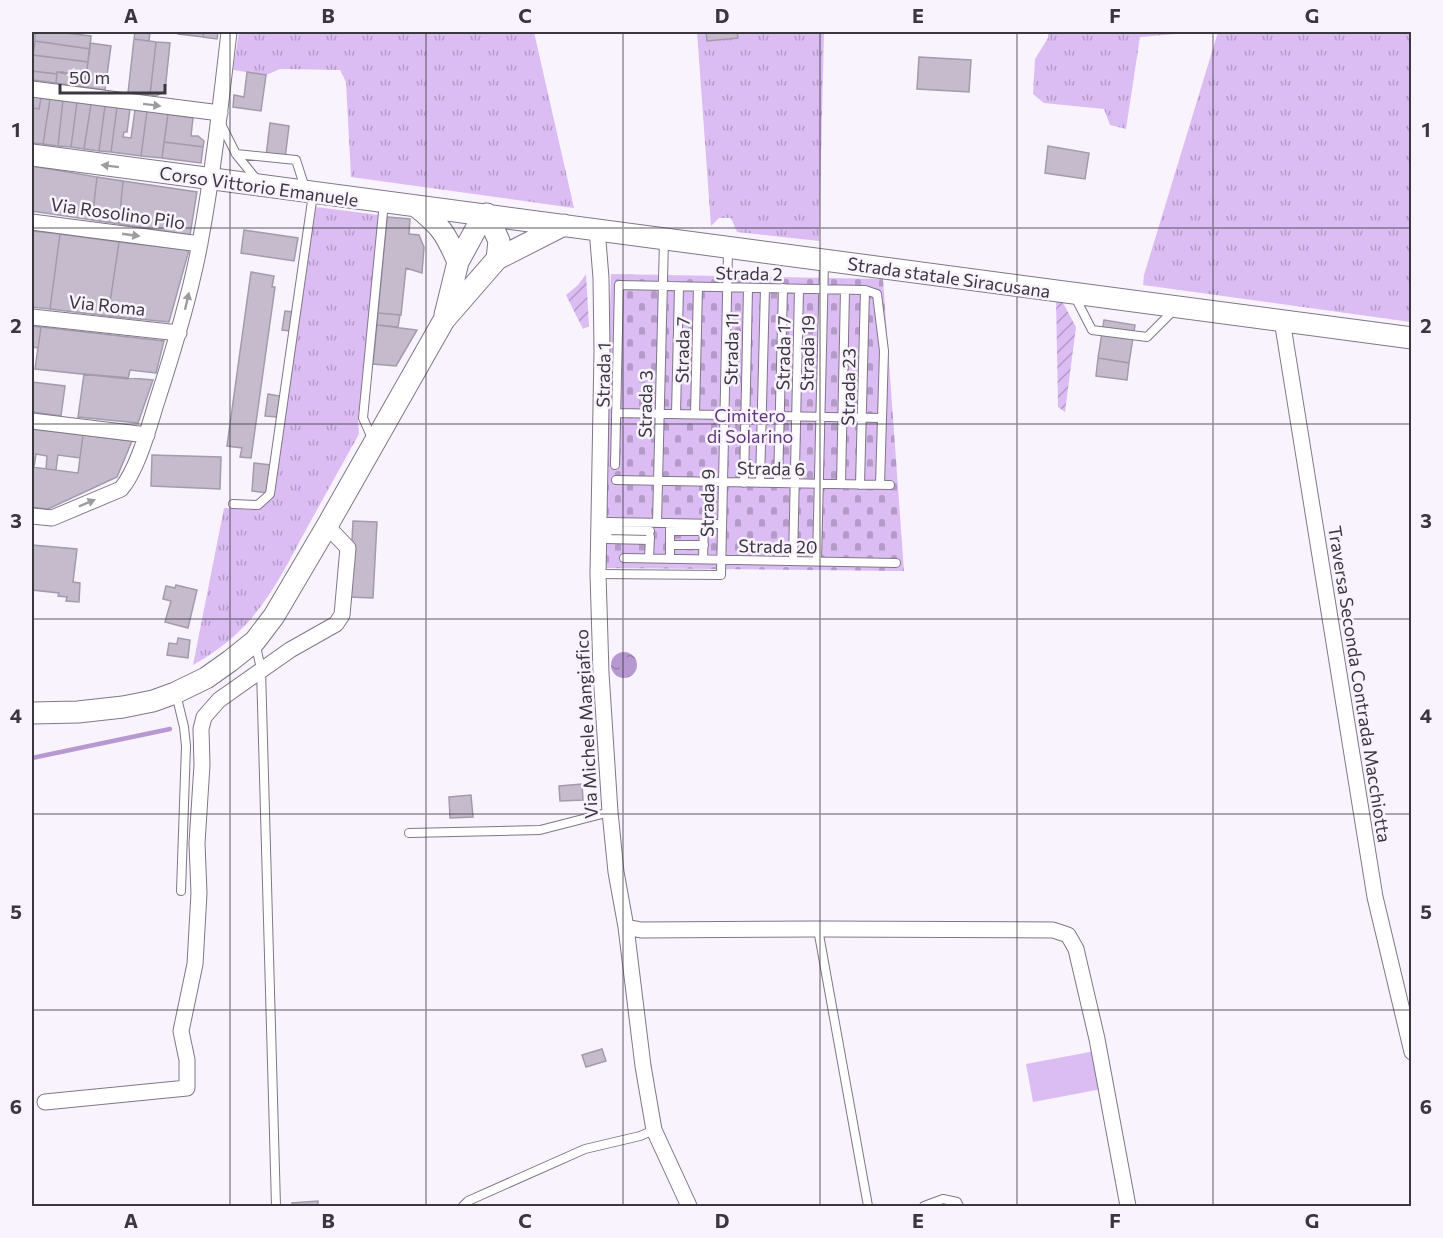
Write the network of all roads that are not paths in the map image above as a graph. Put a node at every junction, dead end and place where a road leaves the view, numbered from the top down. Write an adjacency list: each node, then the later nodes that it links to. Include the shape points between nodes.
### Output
1 (229, 32): 3 (street)
2 (32, 89): 3 (street, one-way to 3)
3 (219, 116): 4 (lane); 6 (street)
4 (236, 154): 7 (lane); 8 (lane, via 296,160)
5 (32, 155): 6 (main road, Corso Vittorio Emanuele, one-way to 5)
6 (210, 179): 7 (main road, Corso Vittorio Emanuele); 16 (street)
7 (262, 186): 8 (main road, Corso Vittorio Emanuele)
8 (310, 192): 9 (main road, Corso Vittorio Emanuele); 69 (lane, via 270,494 258,505)
9 (384, 202): 10 (main road, Corso Vittorio Emanuele); 55 (lane, via 363,418)
10 (417, 207): 11 (main road, Corso Vittorio Emanuele); 20 (main road, via 448,237)
11 (487, 214): 13 (main road, Strada statale Siracusana); 18 (main road, via 499,241); 20 (main road)
12 (32, 222): 16 (street, Via Rosolino Pilo, one-way to 16)
13 (564, 225): 14 (main road, Strada statale Siracusana); 18 (main road)
14 (597, 229): 15 (main road, Strada statale Siracusana); 87 (street, Via Michele Mangiafico, via 602,351)
15 (664, 238): 17 (main road, Strada statale Siracusana); 22 (lane, Strada 3)
16 (200, 244): 38 (street, one-way to 16)
17 (728, 247): 19 (main road, Strada statale Siracusana); 25 (lane, Strada 9)
18 (497, 259): 36 (main road)
19 (824, 260): 30 (lane, Strada 19); 33 (main road, Strada statale Siracusana)
20 (458, 262): 36 (main road)
21 (619, 285): 22 (lane, Strada 2); 40 (lane, Strada 1)
22 (662, 286): 23 (lane, Strada 2); 41 (lane, Strada 3)
23 (679, 287): 24 (lane, Strada 2); 42 (lane)
24 (698, 287): 25 (lane, Strada 2); 43 (lane, Strada 7)
25 (727, 287): 26 (lane, Strada 2); 44 (lane, Strada 9)
26 (748, 288): 27 (lane, Strada 2); 45 (lane, Strada 11)
27 (765, 288): 28 (lane, Strada 2); 46 (lane)
28 (783, 288): 29 (lane, Strada 2); 47 (lane)
29 (799, 289): 30 (lane, Strada 2); 48 (lane, Strada 17)
30 (823, 289): 31 (lane, Strada 2); 49 (lane, Strada 19)
31 (845, 290): 32 (lane, Strada 2); 50 (lane)
32 (865, 290): 51 (lane, Strada 23); 52 (lane, Strada 2, via 878,294 884,351)
33 (1073, 293): 34 (main road, Strada statale Siracusana); 34 (lane, via 1092,330 1136,336 1147,337)
34 (1178, 306): 37 (main road, Strada statale Siracusana)
35 (32, 317): 38 (street, Via Roma)
36 (444, 320): 55 (main road)
37 (1282, 320): 39 (main road, Strada statale Siracusana); 97 (street, Traversa Seconda Contrada Macchiotta, via 1375,897)
38 (179, 333): 54 (street)
39 (1412, 338)
40 (617, 413): 41 (lane); 56 (lane, Strada 1)
41 (660, 414): 42 (lane); 58 (lane, Strada 3)
42 (676, 414): 43 (lane)
43 (695, 414): 44 (lane)
44 (724, 415): 45 (lane); 59 (lane, Strada 9)
45 (745, 415): 46 (lane); 60 (lane, Strada 11)
46 (762, 416): 47 (lane); 61 (lane)
47 (780, 416): 48 (lane); 62 (lane)
48 (796, 416): 49 (lane); 63 (lane, Strada 17)
49 (820, 417): 50 (lane); 64 (lane, Strada 19)
50 (842, 417): 51 (lane); 65 (lane)
51 (862, 417): 52 (lane); 66 (lane, Strada 23)
52 (881, 418): 67 (lane)
53 (32, 421): 54 (street)
54 (147, 435): 70 (street, one-way to 54, via 52,518 121,489)
55 (374, 442): 72 (main road)
56 (615, 465)
57 (616, 480): 58 (lane, Strada 6)
58 (658, 481): 59 (lane, Strada 6); 73 (lane, Strada 3)
59 (722, 482): 60 (lane, Strada 6); 71 (lane, Strada 9)
60 (744, 483): 61 (lane, Strada 6)
61 (760, 483): 62 (lane, Strada 6)
62 (778, 483): 63 (lane, Strada 6)
63 (795, 483): 64 (lane, Strada 6); 84 (lane, Strada 17)
64 (819, 484): 65 (lane, Strada 6); 85 (lane, Strada 19)
65 (841, 484): 66 (lane, Strada 6)
66 (861, 485): 67 (lane, Strada 6)
67 (879, 485): 68 (lane, Strada 6)
68 (890, 485)
69 (233, 504)
70 (32, 516)
71 (722, 524): 75 (lane); 83 (lane, Strada 9)
72 (327, 526): 88 (main road); 89 (street, via 348,548 342,615 336,624)
73 (652, 526): 74 (lane); 76 (lane, Strada 3); 76 (lane, via 607,526 607,539)
74 (670, 527): 75 (lane); 77 (lane)
75 (704, 528): 78 (lane)
76 (650, 540): 80 (lane, Strada 3)
77 (670, 544): 78 (lane); 81 (lane)
78 (704, 545): 82 (lane)
79 (624, 558): 80 (lane, Strada 20)
80 (649, 558): 81 (lane, Strada 20)
81 (669, 559): 82 (lane, Strada 20)
82 (703, 559): 83 (lane, Strada 20)
83 (721, 560): 84 (lane, Strada 20); 87 (lane, Strada 9, via 721,575)
84 (793, 561): 85 (lane, Strada 20)
85 (817, 561): 86 (lane, Strada 20)
86 (896, 563)
87 (598, 574): 92 (street, Via Michele Mangiafico)
88 (255, 641): 89 (lane); 90 (main road, via 206,678)
89 (261, 669): 98 (street, via 219,700 204,717 201,729 195,964 182,1031 188,1088); 100 (lane)
90 (175, 693): 91 (main road, via 123,707); 94 (lane, via 186,746)
91 (32, 713)
92 (610, 812): 93 (lane, via 540,830); 95 (street, Via Michele Mangiafico)
93 (409, 833)
94 (181, 891)
95 (626, 927): 96 (street); 99 (street, Via Michele Mangiafico)
96 (818, 929): 103 (lane); 106 (street, via 1053,930 1068,935 1076,949 1097,1039)
97 (1412, 1052)
98 (45, 1102)
99 (654, 1130): 101 (lane, via 585,1149); 102 (street, Via Michele Mangiafico)
100 (276, 1206)
101 (463, 1206)
102 (688, 1206)
103 (868, 1206)
104 (924, 1206): 105 (lane, via 943,1199)
105 (959, 1206)
106 (1128, 1206)

